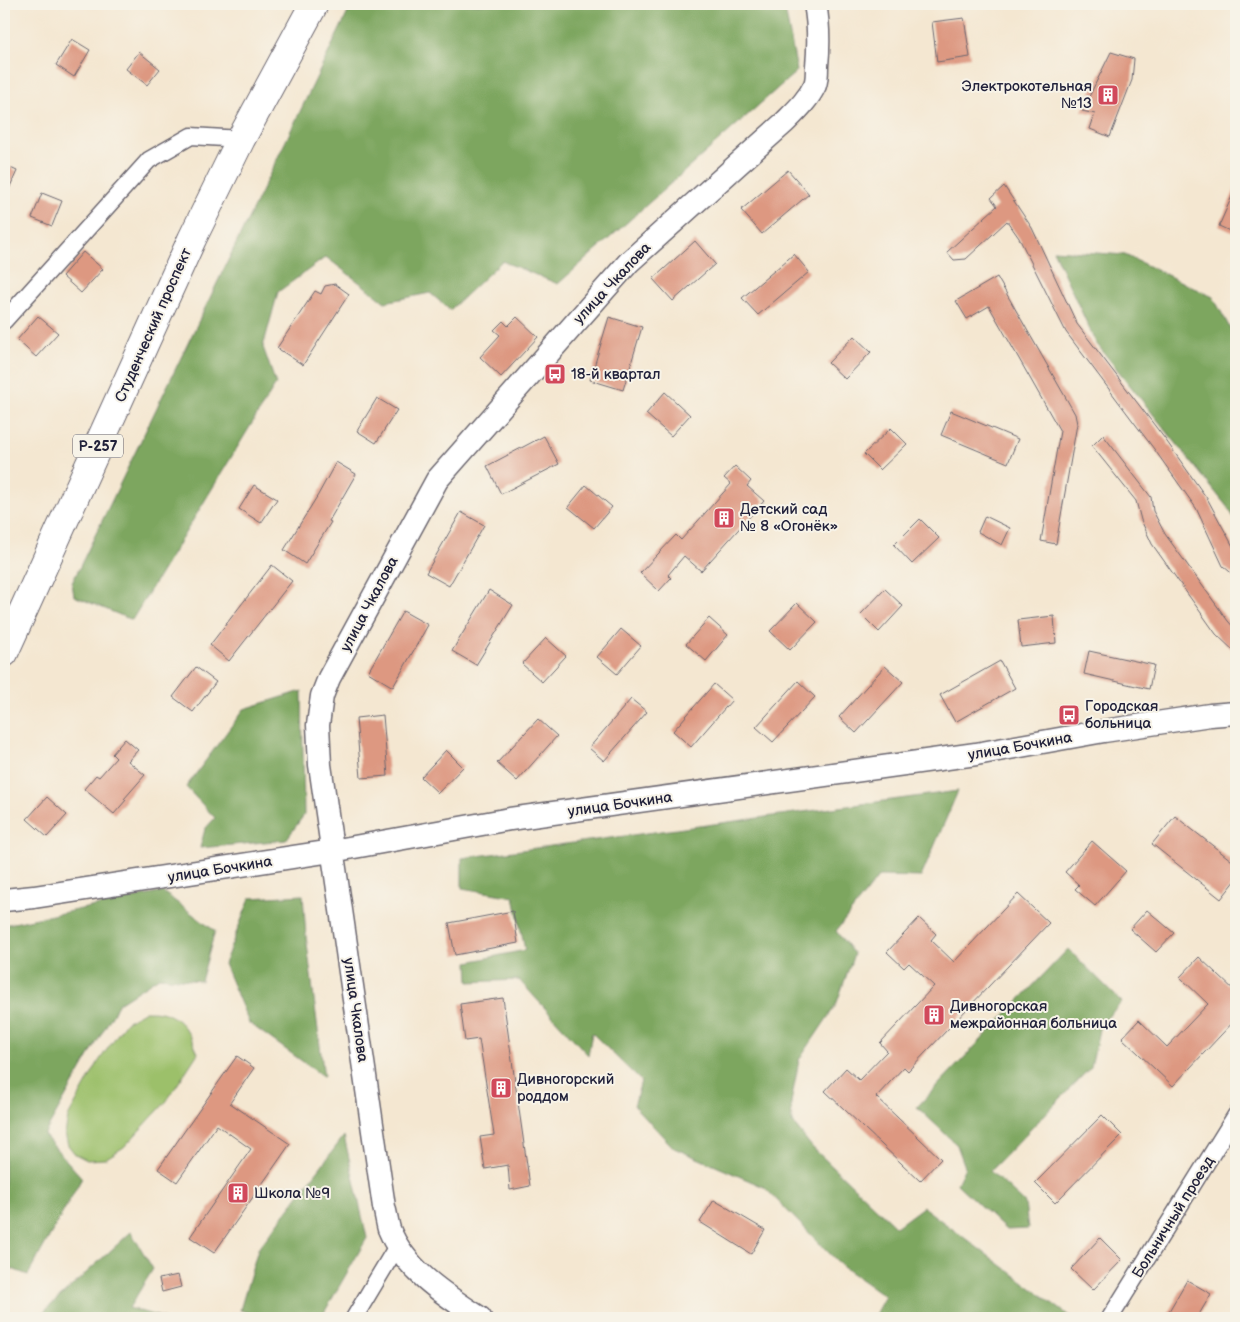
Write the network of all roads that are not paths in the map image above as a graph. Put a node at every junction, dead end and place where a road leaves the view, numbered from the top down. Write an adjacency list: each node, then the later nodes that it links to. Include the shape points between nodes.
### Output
1 (314, 4): 3 (highway, Студенческий проспект / Р-257)
2 (815, 4): 7 (main road, улица Чкалова, via 817,69 815,84 805,101 629,262 437,480 322,696 318,725 320,765)
3 (241, 139): 4 (street, via 191,136 149,160); 5 (highway, Студенческий проспект / Р-257, via 192,239)
4 (4, 322)
5 (4, 653)
6 (1236, 713): 7 (main road, улица Бочкина, via 1104,731 976,754 510,819)
7 (332, 852): 8 (main road, улица Бочкина); 12 (main road, улица Чкалова, via 384,1207)
8 (34, 897): 9 (main road, улица Бочкина); 10 (main road)
9 (4, 900)
10 (4, 910)
11 (1236, 1115): 15 (street, Больничный проезд)
12 (398, 1246): 13 (street); 14 (main road, улица Чкалова, via 438,1290)
13 (354, 1318)
14 (480, 1318)
15 (1110, 1318)

